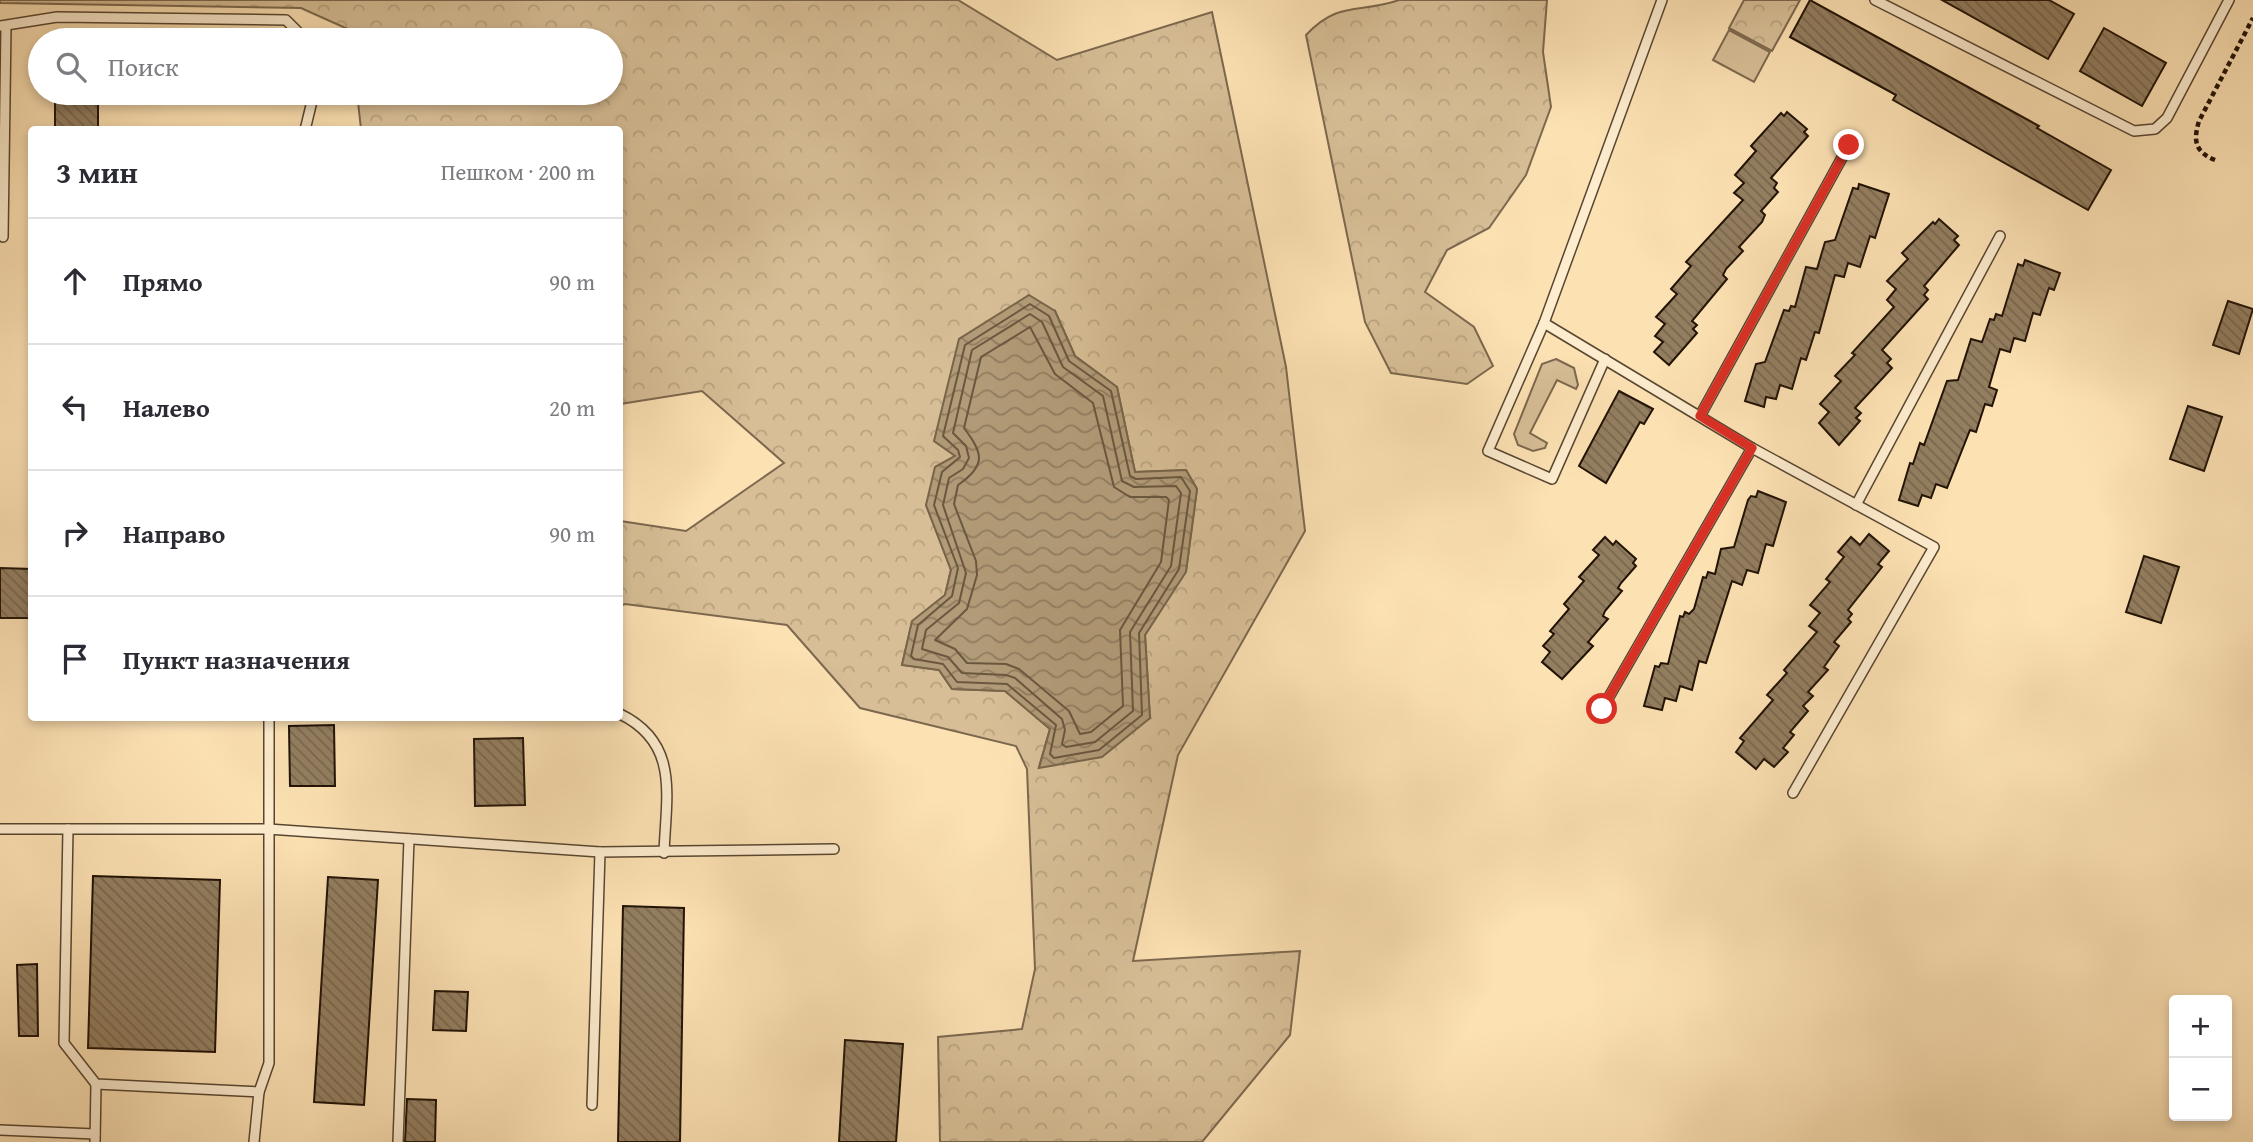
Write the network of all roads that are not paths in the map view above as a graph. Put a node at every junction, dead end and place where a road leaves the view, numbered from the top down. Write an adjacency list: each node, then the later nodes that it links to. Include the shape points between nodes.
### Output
1 (1662, 0): 11 (lane)
2 (1875, 0): 3 (lane, via 2134,131 2155,129 2167,118)
3 (2229, 0)
4 (3, 26): 5 (lane, via 57,17 286,20); 10 (lane)
5 (294, 28)
6 (311, 105): 7 (lane)
7 (306, 126)
8 (1849, 145): 13 (lane)
9 (2000, 236): 15 (lane)
10 (3, 237)
11 (1544, 323): 12 (lane); 12 (lane, via 1488,451 1552,479)
12 (1605, 359): 13 (lane)
13 (1700, 416): 14 (lane)
14 (1752, 448): 15 (lane); 16 (lane)
15 (1856, 505): 19 (lane, via 1934,547)
16 (1602, 709)
17 (623, 714): 26 (lane, via 657,742 666,767)
18 (269, 721): 22 (lane)
19 (1793, 793)
20 (0, 829): 21 (lane)
21 (68, 829): 22 (lane); 27 (lane, via 64,1043)
22 (268, 829): 23 (lane); 28 (lane, via 269,1063)
23 (408, 839): 25 (lane); 33 (lane)
24 (834, 849): 26 (lane)
25 (600, 852): 26 (lane); 29 (lane)
26 (664, 853)
27 (96, 1084): 28 (lane); 31 (lane)
28 (259, 1092): 32 (lane)
29 (592, 1105)
30 (0, 1130): 31 (lane)
31 (95, 1138)
32 (254, 1142)
33 (398, 1142)

